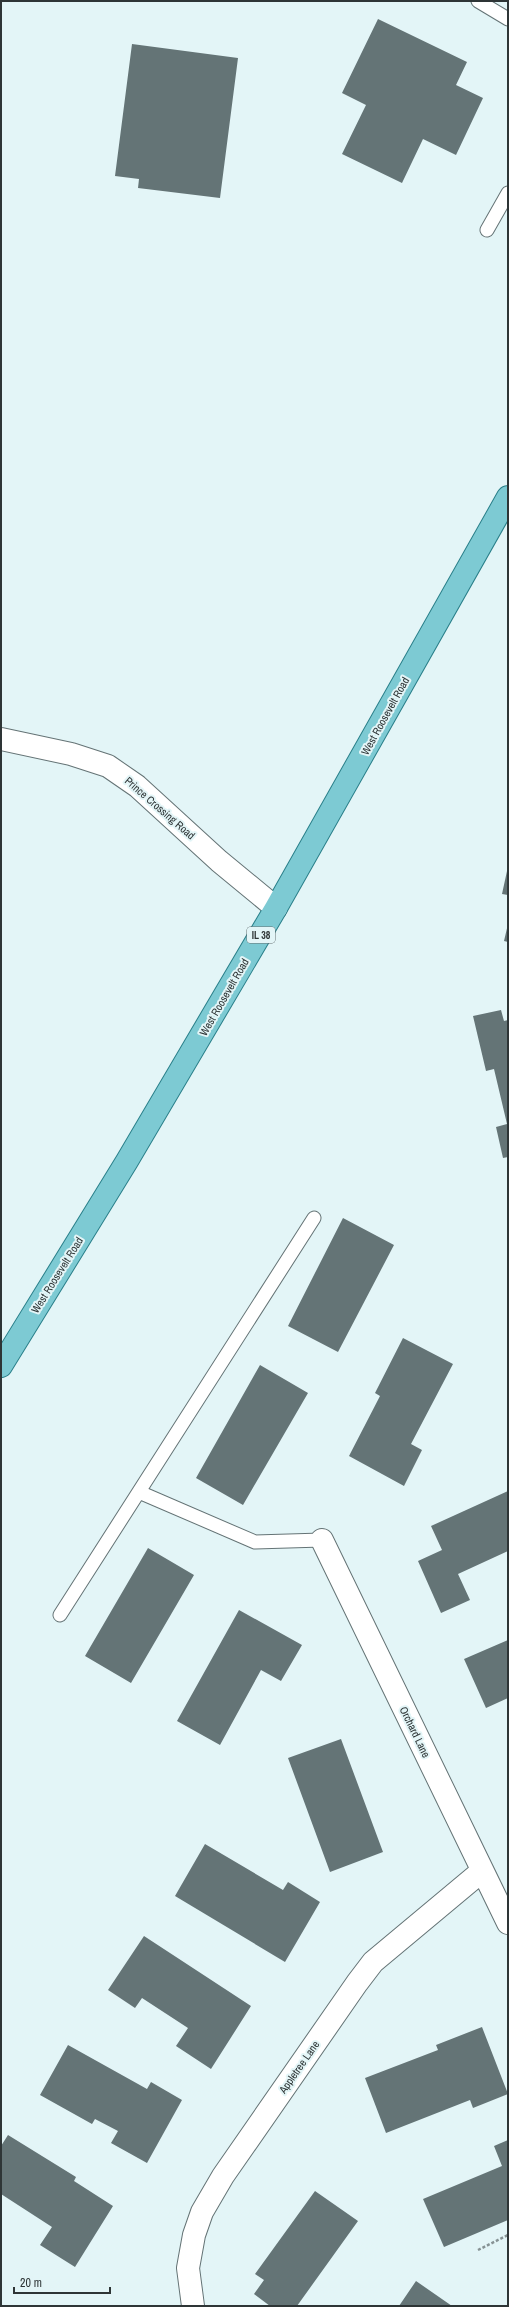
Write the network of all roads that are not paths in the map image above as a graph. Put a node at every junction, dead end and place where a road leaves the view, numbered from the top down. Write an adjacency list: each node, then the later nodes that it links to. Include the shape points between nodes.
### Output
1 (478, 1): 2 (lane)
2 (508, 19)
3 (508, 193): 4 (lane)
4 (487, 230)
5 (508, 497): 7 (main road, West Roosevelt Road / IL 38)
6 (1, 739): 7 (street, Prince Crossing Road, via 71,754 108,766 137,786 219,861)
7 (276, 908): 9 (main road, West Roosevelt Road / IL 38, via 127,1161)
8 (314, 1218): 10 (lane)
9 (1, 1366)
10 (139, 1492): 11 (lane, via 256,1542); 12 (lane)
11 (322, 1540): 13 (street, Orchard Lane)
12 (60, 1615)
13 (482, 1871): 14 (street, Orchard Lane); 15 (street, Appletree Lane, via 373,1962 224,2176 202,2212 194,2235 188,2268)
14 (508, 1923)
15 (193, 2306)

